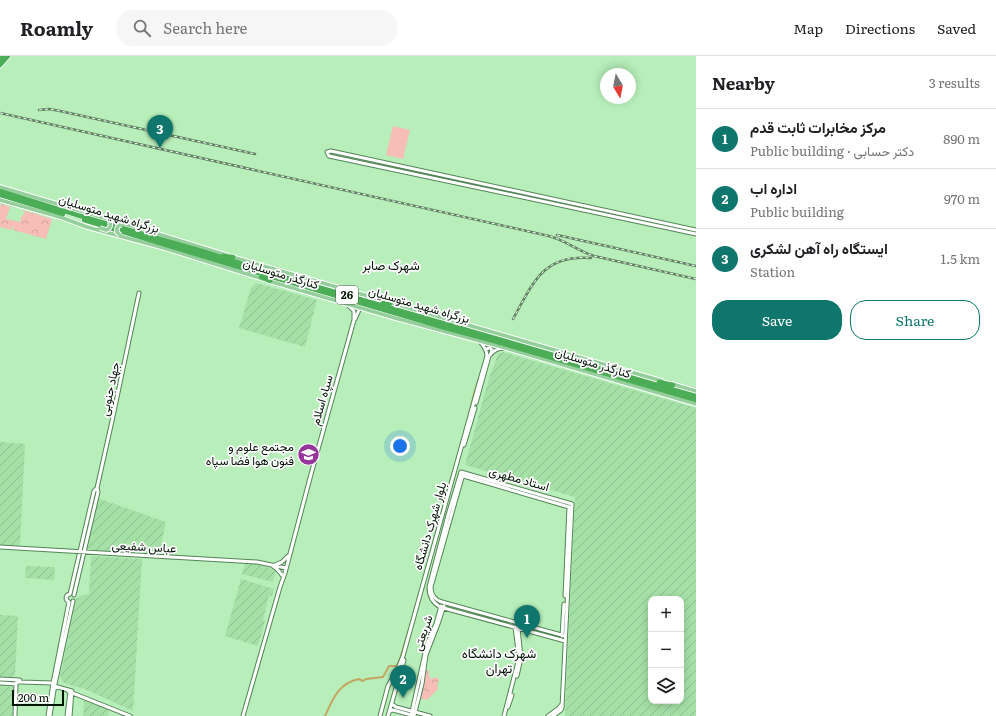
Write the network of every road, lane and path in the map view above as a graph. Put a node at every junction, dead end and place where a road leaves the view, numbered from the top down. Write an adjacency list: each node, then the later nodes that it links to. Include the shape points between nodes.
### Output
1 (3, 56): 3 (highway)
2 (8, 56): 4 (highway)
3 (0, 60)
4 (0, 65)
5 (376, 161): 6 (street); 6 (street, via 327,152 329,156); 7 (street)
6 (375, 166): 8 (street)
7 (474, 182): 8 (street); 12 (street)
8 (474, 187): 12 (street)
9 (0, 191): 11 (main road, کنارگذر متوسلیان); 19 (highway, بزرگراه شهید متوسلیان / 26); 21 (highway, بزرگراه شهید متوسلیان)
10 (0, 200): 13 (main road, کنارگذر متوسلیان)
11 (53, 203): 13 (main road, bridge, via 109,221 110,226 106,230); 17 (main road, کنارگذر متوسلیان)
12 (625, 217): 14 (street)
13 (63, 218): 18 (main road, کنارگذر متوسلیان)
14 (672, 227): 15 (street); 16 (street)
15 (696, 230)
16 (696, 234)
17 (185, 242): 18 (main road, bridge, via 122,225 117,228 120,235); 20 (main road, کنارگذر متوسلیان)
18 (162, 248): 22 (main road, کنارگذر متوسلیان)
19 (205, 252): 20 (highway); 27 (highway, بزرگراه شهید متوسلیان / 26)
20 (233, 257): 24 (main road, کنارگذر متوسلیان)
21 (235, 266): 22 (highway); 34 (highway, بزرگراه شهید متوسلیان)
22 (270, 281): 25 (main road, کنارگذر متوسلیان)
23 (140, 293): 46 (street, جهاد جنوبی, via 98,492)
24 (380, 300): 27 (highway); 36 (main road, کنارگذر متوسلیان)
25 (347, 304): 26 (main road, کنارگذر متوسلیان); 28 (street, via 354,311)
26 (362, 308): 28 (street, سپاه اسلام); 29 (main road, کنارگذر متوسلیان)
27 (417, 315): 35 (highway, بزرگراه شهید متوسلیان / 26)
28 (354, 320): 45 (street, سپاه اسلام)
29 (479, 340): 30 (main road, کنارگذر متوسلیان); 31 (street)
30 (506, 348): 32 (street); 33 (main road, کنارگذر متوسلیان)
31 (486, 350): 32 (street, via 490,348); 37 (street, بلوار شهرک دانشگاه, via 487,356)
32 (491, 353): 37 (street, بلوار شهرک دانشگاه)
33 (536, 357): 34 (main road); 41 (main road, کنارگذر متوسلیان)
34 (580, 366): 40 (highway, بزرگراه شهید متوسلیان)
35 (628, 376): 36 (highway); 39 (highway, بزرگراه شهید متوسلیان / 26)
36 (673, 385): 38 (main road, کنارگذر متوسلیان)
37 (479, 389): 66 (street, بلوار شهرک دانشگاه, via 400,666); 68 (street, بلوار شهرک دانشگاه)
38 (696, 391)
39 (696, 396)
40 (696, 400)
41 (696, 404)
42 (462, 474): 44 (street, استاد مطهری, via 568,507); 44 (street, استاد مطهری, via 571,504); 56 (street, via 431,587 435,599); 57 (street, via 428,587 434,602)
43 (0, 548): 46 (street, عباس شفیعی)
44 (568, 549): 59 (street)
45 (290, 550): 47 (street, سپاه اسلام); 49 (street, سپاه اسلام)
46 (82, 553): 48 (street, عباس شفیعی, via 257,562); 52 (street, جهاد جنوبی); 53 (street, جهاد جنوبی)
47 (288, 556): 48 (street); 49 (street, سپاه اسلام)
48 (273, 566): 49 (street, عباس شفیعی); 50 (street)
49 (285, 569): 50 (street, سپاه اسلام); 51 (street, سپاه اسلام)
50 (282, 575): 51 (street, سپاه اسلام)
51 (280, 587): 77 (street, سپاه اسلام)
52 (70, 594): 53 (street); 55 (street, via 66,597)
53 (74, 596): 54 (street)
54 (73, 601): 55 (street); 65 (street)
55 (69, 602): 65 (street)
56 (444, 602): 57 (street, شریعتی); 59 (street)
57 (442, 607): 58 (street); 72 (street, شریعتی, via 426,644)
58 (516, 628): 60 (street); 81 (street, via 521,658)
59 (564, 636): 60 (street)
60 (563, 640): 70 (street)
61 (0, 679): 62 (street)
62 (16, 680): 64 (street); 65 (street)
63 (0, 683): 64 (street)
64 (16, 684): 65 (street); 73 (street)
65 (54, 684): 67 (street); 74 (street)
66 (387, 689): 68 (street, via 393,686); 78 (street, بلوار شهرک دانشگاه)
67 (71, 692): 75 (street); 76 (street)
68 (394, 692): 69 (street, بلوار شهرک دانشگاه)
69 (392, 704): 71 (street, بلوار شهرک دانشگاه); 72 (street)
70 (562, 704): 82 (street); 83 (street, via 562,709)
71 (390, 711): 72 (street); 79 (street, بلوار شهرک دانشگاه)
72 (413, 714): 80 (street)
73 (15, 716)
74 (49, 716)
75 (68, 716)
76 (130, 716)
77 (243, 716)
78 (380, 716)
79 (388, 716)
80 (430, 716)
81 (505, 716)
82 (548, 716)
83 (553, 716)

